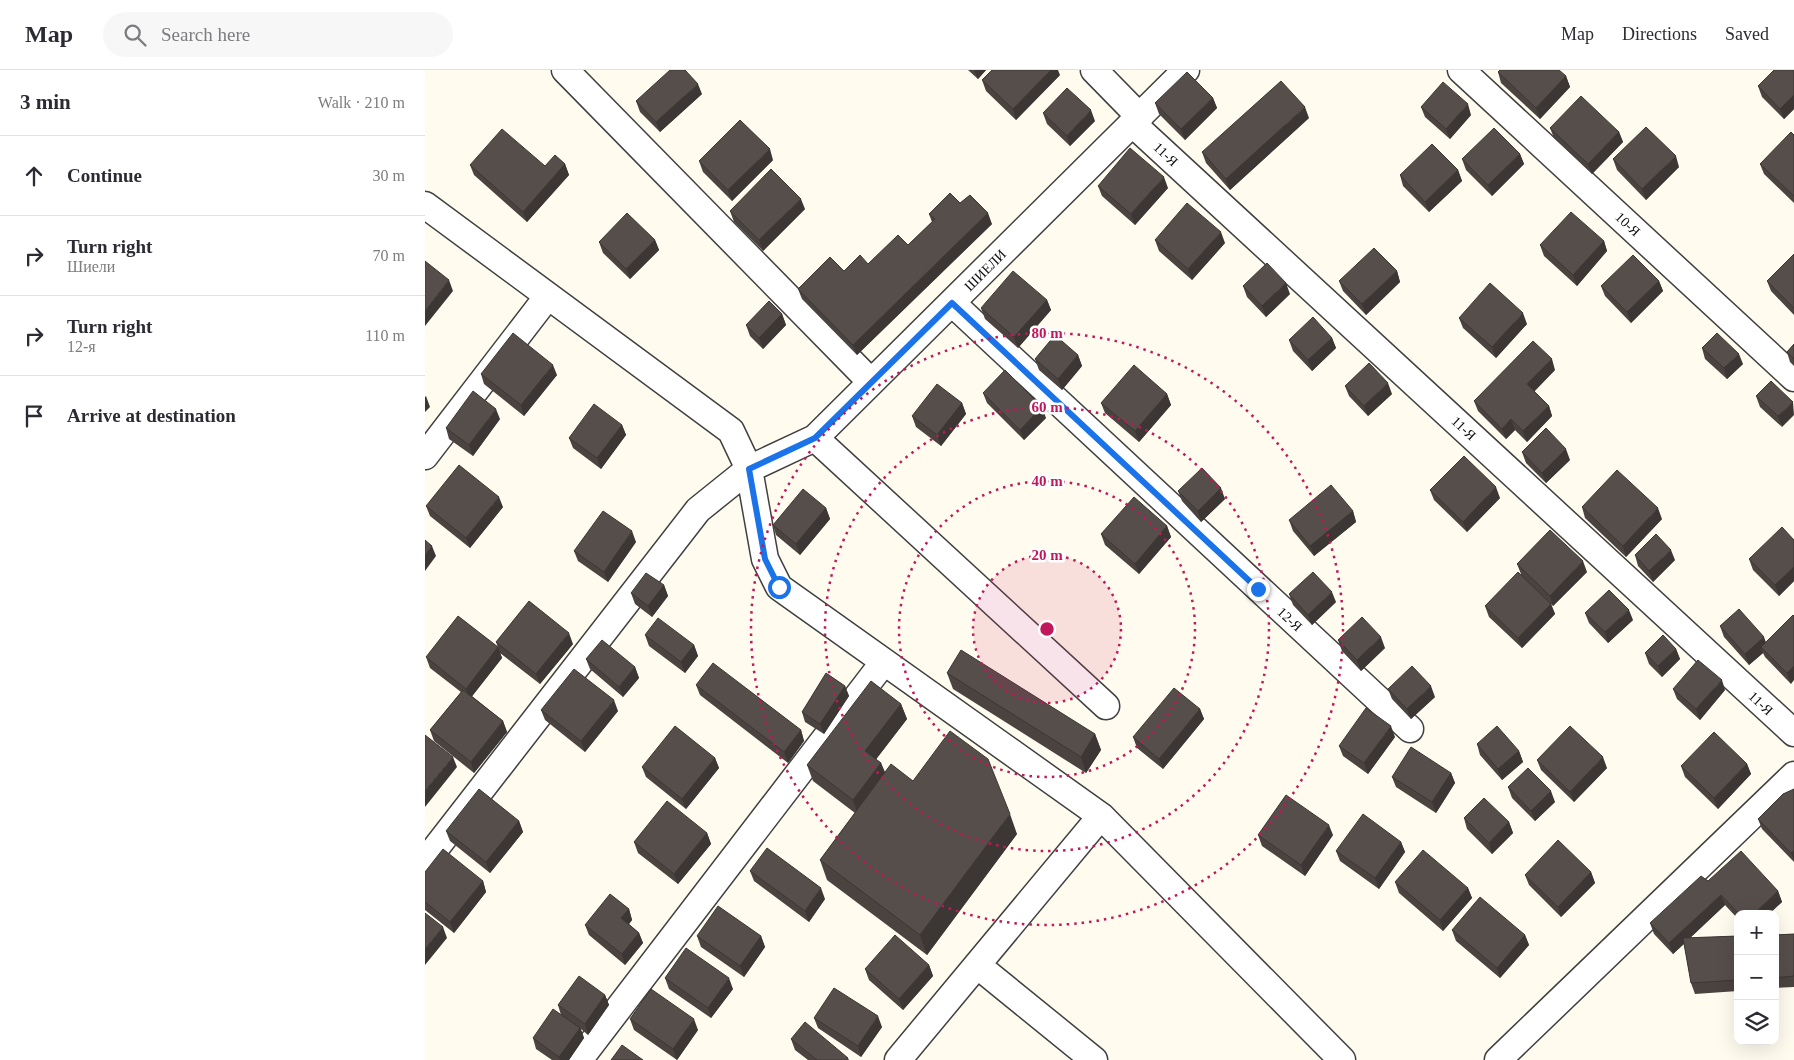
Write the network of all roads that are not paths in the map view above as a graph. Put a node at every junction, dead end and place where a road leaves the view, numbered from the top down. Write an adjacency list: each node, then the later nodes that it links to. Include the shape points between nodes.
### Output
1 (565, 70): 10 (street)
2 (1094, 70): 5 (street, 11-Я)
3 (1185, 70): 5 (street, ШИЕЛИ)
4 (1461, 70): 9 (street, 10-Я)
5 (1137, 120): 8 (street, ШИЕЛИ); 17 (street, 11-Я)
6 (425, 205): 7 (street)
7 (548, 296): 12 (street); 13 (street, via 731,431)
8 (952, 303): 10 (street, ШИЕЛИ); 16 (street, 12-Я)
9 (1794, 378)
10 (871, 382): 11 (street, ШИЕЛИ)
11 (815, 438): 13 (street, ШИЕЛИ); 15 (street)
12 (425, 456)
13 (749, 469): 14 (street, via 765,559 779,587); 20 (street, ШИЕЛИ, via 698,510)
14 (883, 663): 19 (street); 22 (street)
15 (1106, 706)
16 (1410, 729)
17 (1794, 733)
18 (1794, 775): 26 (street)
19 (1101, 816): 21 (street); 25 (street)
20 (425, 862)
21 (977, 965): 23 (street); 24 (street)
22 (579, 1060)
23 (898, 1060)
24 (1094, 1060)
25 (1342, 1060)
26 (1497, 1060)

